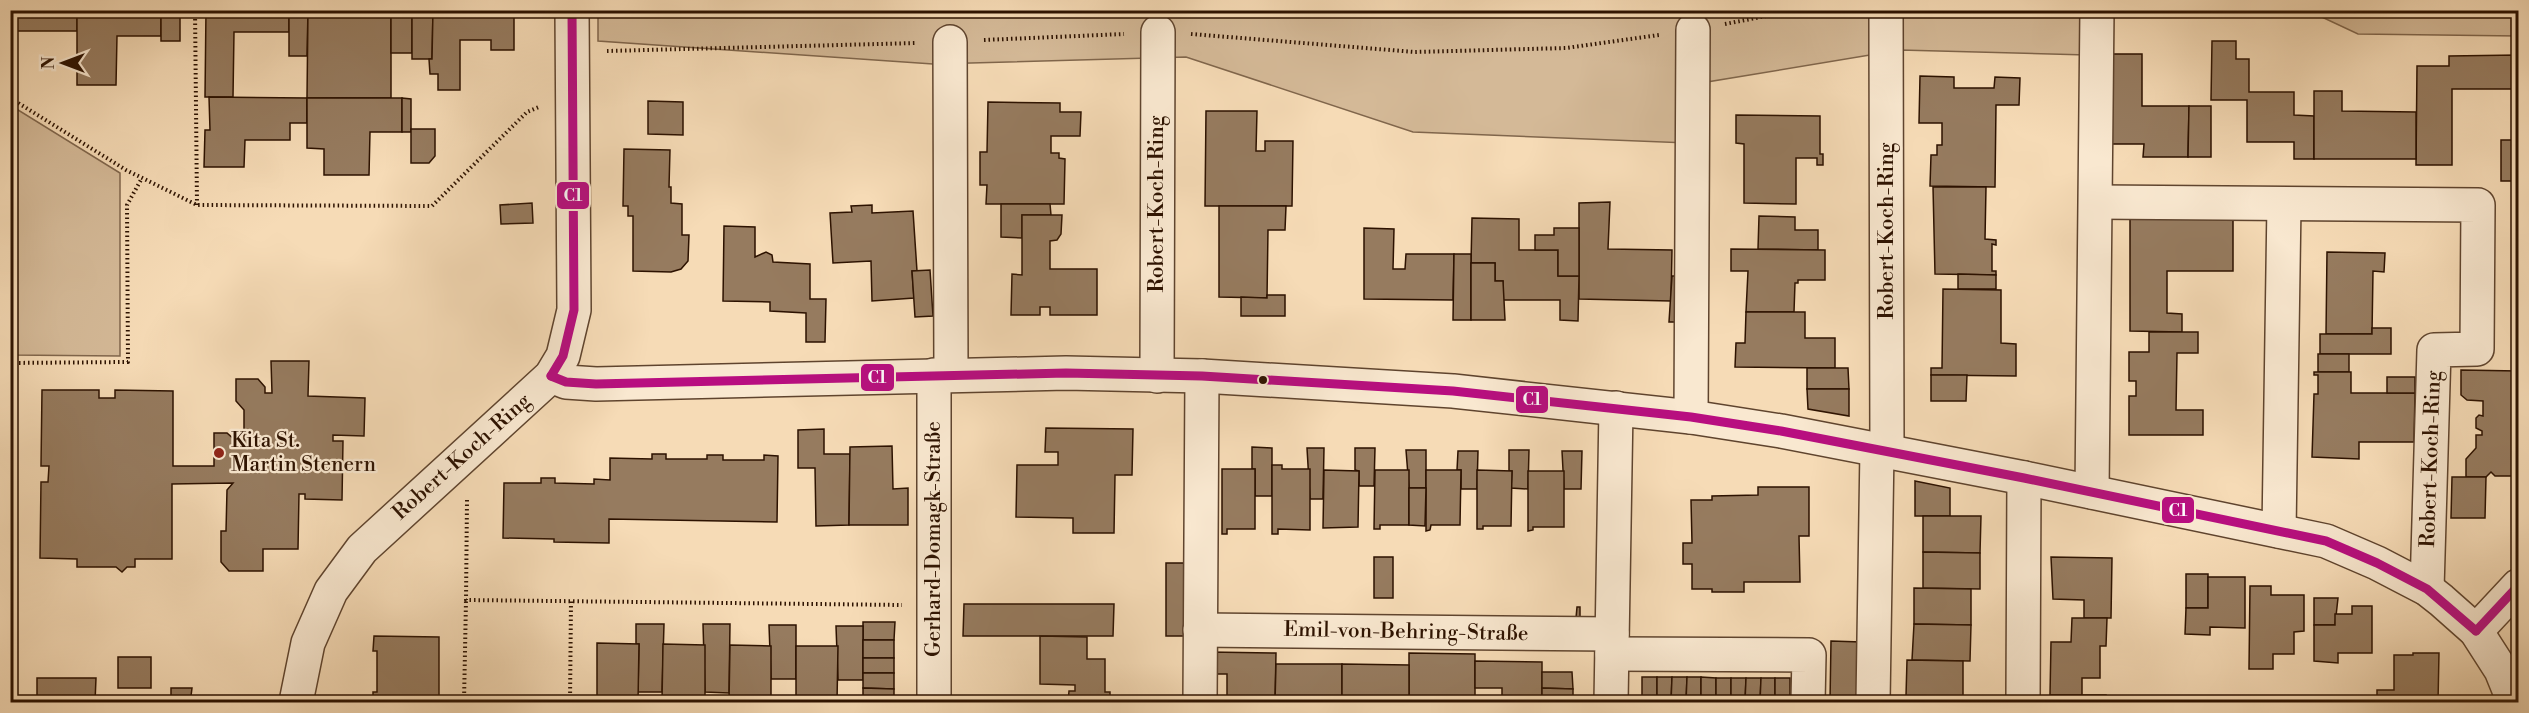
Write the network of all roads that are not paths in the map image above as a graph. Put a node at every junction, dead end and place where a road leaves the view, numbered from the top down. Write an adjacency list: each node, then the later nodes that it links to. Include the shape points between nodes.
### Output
1 (572, 10): 10 (street, via 574,310 562,356)
2 (1886, 10): 15 (street, Robert-Koch-Ring)
3 (2097, 10): 7 (street)
4 (1693, 30): 14 (street)
5 (1158, 32): 11 (street, Robert-Koch-Ring)
6 (950, 42): 9 (street)
7 (2096, 202): 8 (street, Robert-Koch-Ring); 17 (street)
8 (2284, 204): 18 (street); 20 (street, Robert-Koch-Ring, via 2478,205 2477,349 2434,350)
9 (942, 375): 10 (street, via 596,384 566,382); 11 (street); 25 (street, Gerhard-Domagk-Straße)
10 (551, 376): 24 (street, Robert-Koch-Ring, via 362,549 332,591 308,643)
11 (1157, 376): 12 (street)
12 (1202, 376): 13 (street, via 1453,391); 21 (street)
13 (1616, 408): 14 (street); 23 (street)
14 (1690, 417): 15 (street)
15 (1882, 450): 16 (street); 29 (street, Robert-Koch-Ring)
16 (2024, 478): 17 (street); 30 (street)
17 (2092, 492): 18 (street)
18 (2279, 531): 20 (street, via 2326,541)
19 (2518, 586): 22 (street)
20 (2427, 589): 22 (street)
21 (1200, 630): 23 (street, Emil-von-Behring-Straße); 26 (street)
22 (2476, 631): 31 (street, via 2501,670)
23 (1612, 644): 27 (street); 28 (street, Emil-von-Behring-Straße, via 1809,655)
24 (296, 702)
25 (934, 702)
26 (1200, 702)
27 (1611, 702)
28 (1808, 702)
29 (1874, 702)
30 (2023, 702)
31 (2514, 702)

